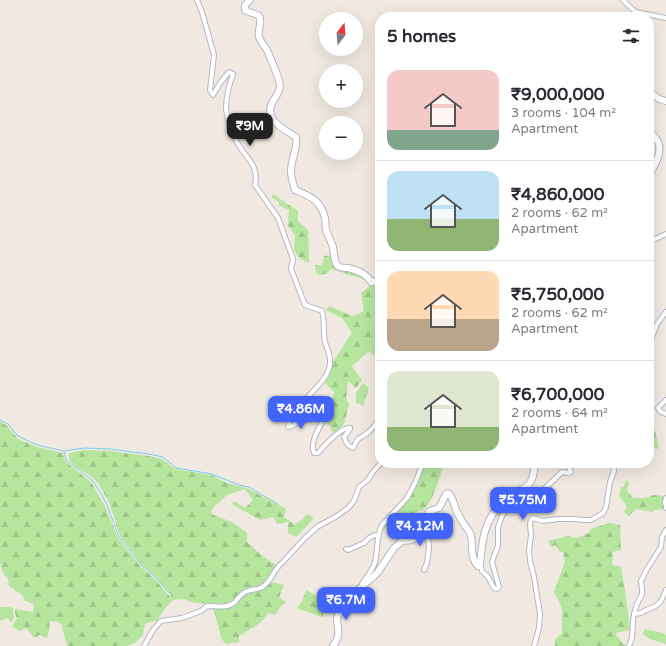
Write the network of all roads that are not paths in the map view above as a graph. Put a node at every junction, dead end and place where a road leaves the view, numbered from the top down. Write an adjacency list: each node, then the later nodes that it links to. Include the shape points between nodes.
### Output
1 (197, 0): 19 (street, via 214,55 210,90 213,95 229,72 232,74 226,109 235,139 254,166 257,178 255,185 278,218 293,259 291,269 305,305 322,311 330,366 325,378 305,399 288,427 300,421 326,416 317,430 313,444 312,450 318,453 344,428 350,428 344,436 347,445 353,448 357,440)
2 (250, 0): 4 (main road)
3 (623, 0): 5 (street)
4 (245, 3): 14 (main road, via 245,10 259,16 261,21 258,35 268,52 280,85 269,112 278,125 296,137 291,170 295,190 310,196 322,209 336,265 356,270 371,282)
5 (636, 12)
6 (654, 16): 7 (street)
7 (666, 18)
8 (654, 95): 9 (main road)
9 (666, 101)
10 (654, 138): 11 (main road, via 660,147)
11 (654, 167)
12 (666, 234): 13 (street)
13 (654, 240)
14 (375, 281)
15 (666, 312): 16 (street)
16 (654, 332)
17 (666, 400): 18 (street, via 658,408)
18 (666, 414)
19 (375, 425)
20 (376, 468): 36 (street, via 368,480 359,487 354,501 348,508 310,533 261,588 246,591 228,606 208,606 202,611 182,618 161,621)
21 (420, 468): 28 (street, via 407,498 379,529)
22 (534, 468): 31 (main road, via 529,485 505,500 490,519 483,538)
23 (569, 468): 31 (street, via 571,472 562,472 532,499 514,503 502,516 498,527 498,546 492,562 499,587 497,589 480,568)
24 (614, 468): 38 (street, via 603,513 591,520 531,520 530,561 540,614)
25 (666, 498): 26 (street)
26 (666, 508)
27 (666, 530): 35 (street, via 661,547 641,580 642,594)
28 (379, 536): 30 (street, via 375,535 358,546); 33 (street, via 374,565)
29 (402, 541): 31 (main road, via 430,511 439,508 446,494 450,493 459,517 471,534 475,563 478,566); 32 (street, via 408,542 425,536 428,538 429,547); 33 (main road, via 394,548 378,572)
30 (346, 549)
31 (480, 564)
32 (424, 570)
33 (359, 589): 37 (main road, via 337,617 339,633)
34 (666, 590): 35 (street, via 662,601 657,605)
35 (634, 614): 39 (street)
36 (144, 646)
37 (333, 646)
38 (534, 646)
39 (629, 646)

